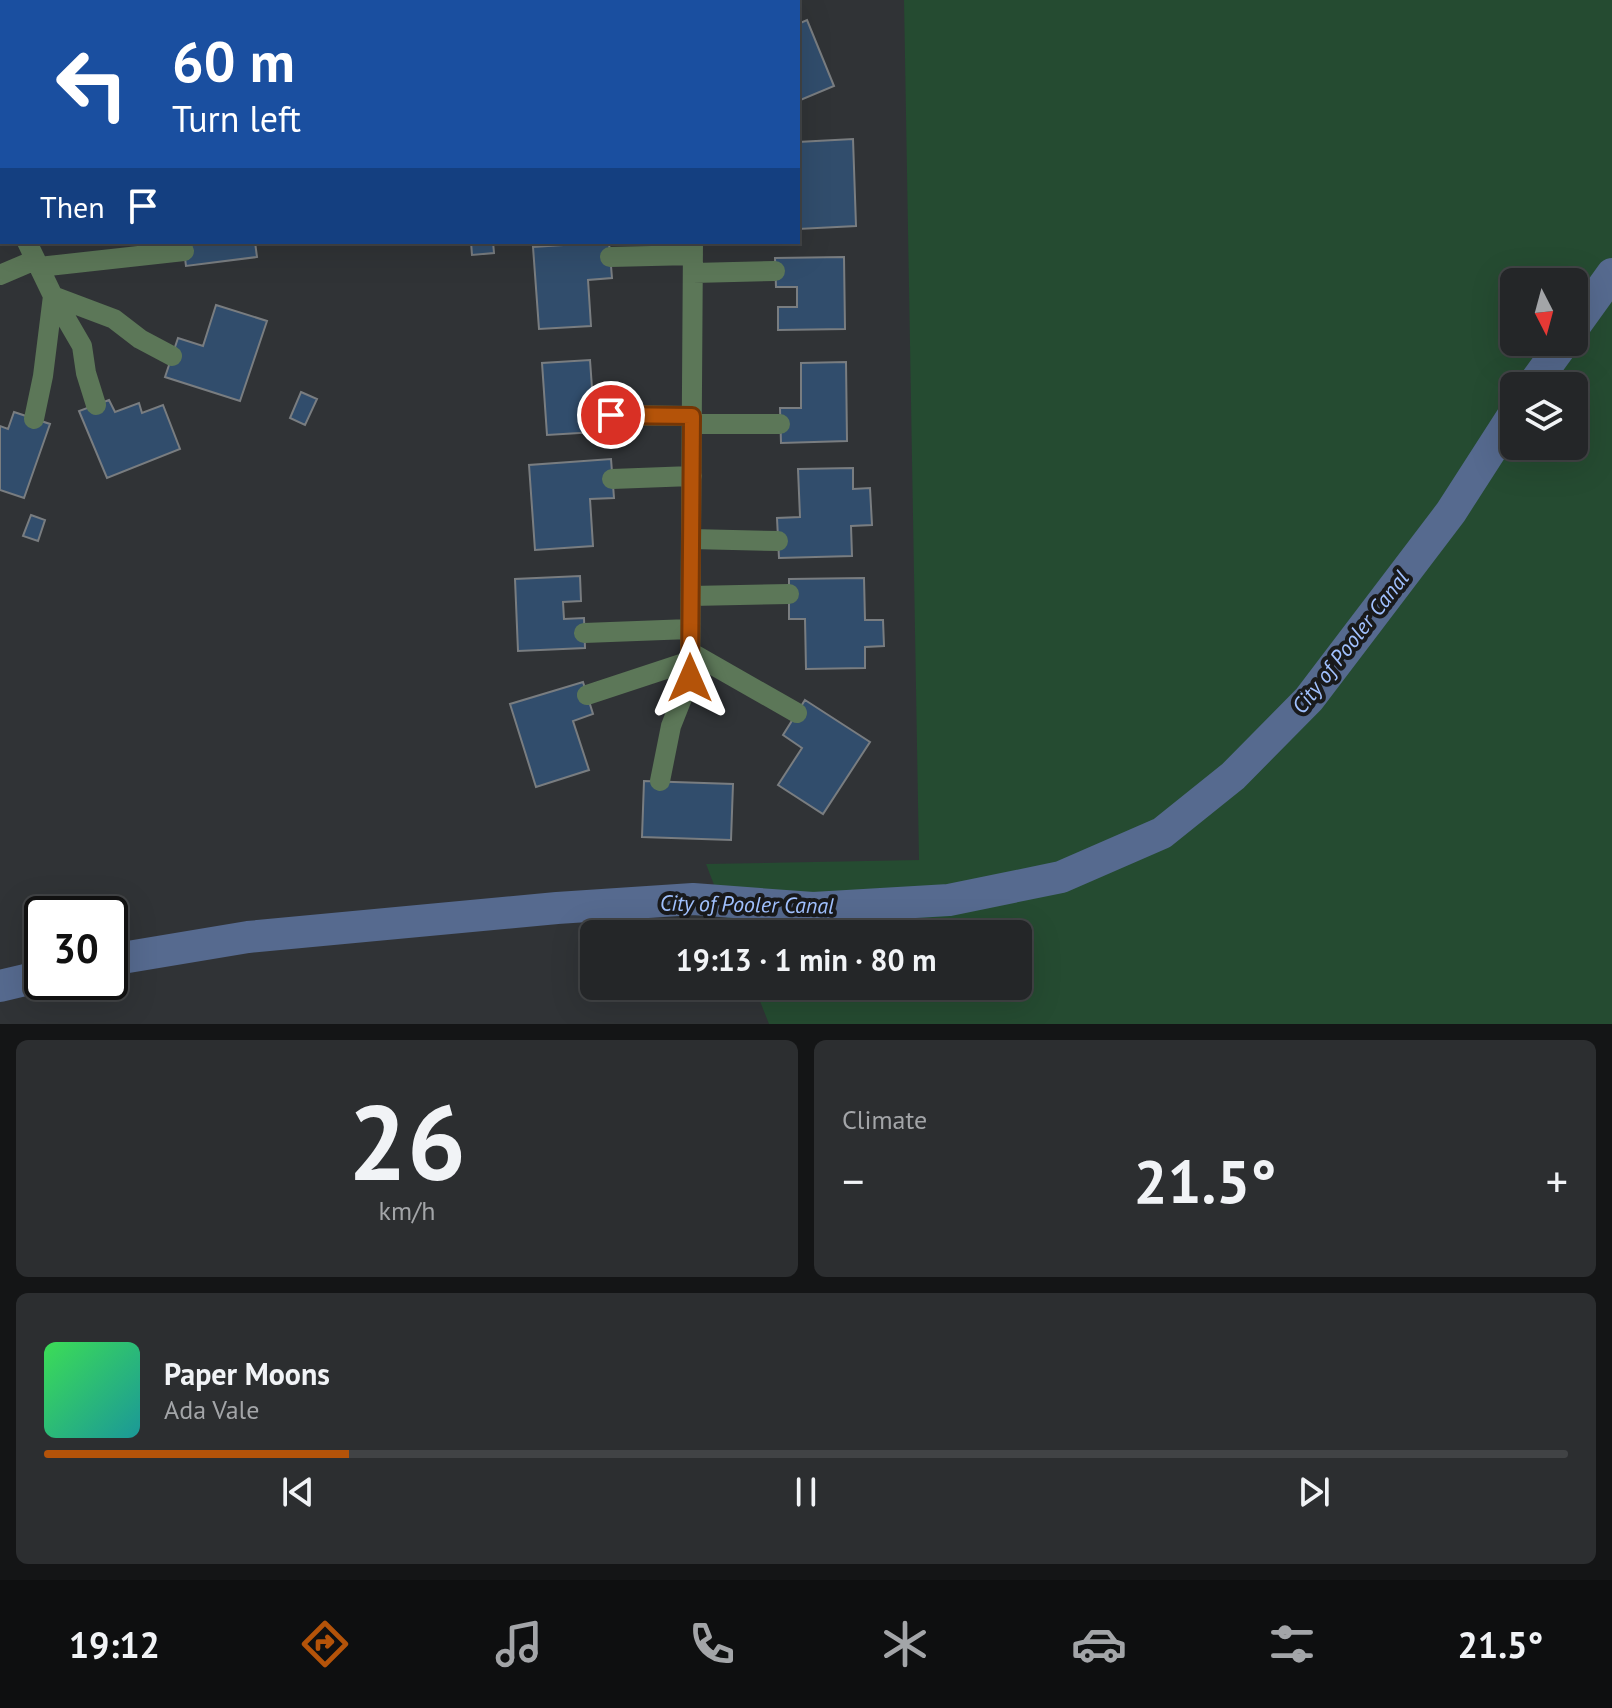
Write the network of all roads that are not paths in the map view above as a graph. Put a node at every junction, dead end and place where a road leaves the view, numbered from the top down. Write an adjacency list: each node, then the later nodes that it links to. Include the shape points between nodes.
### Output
1 (184, 251): 2 (street)
2 (34, 256): 6 (street); 7 (street)
3 (610, 257): 4 (street)
4 (693, 257): 5 (street); 12 (street)
5 (775, 271)
6 (0, 275)
7 (53, 296): 8 (street, via 114,319); 9 (street, via 82,346); 11 (street)
8 (172, 356)
9 (96, 405)
10 (611, 415): 12 (street)
11 (34, 419)
12 (692, 420): 13 (street); 14 (street)
13 (780, 424)
14 (692, 476): 15 (street); 16 (street)
15 (612, 479)
16 (691, 539): 17 (street); 19 (street)
17 (778, 541)
18 (789, 594): 19 (street)
19 (691, 596): 20 (street)
20 (690, 629): 21 (street); 22 (street)
21 (584, 633)
22 (690, 664): 23 (street); 24 (street); 25 (street)
23 (587, 695)
24 (797, 713)
25 (660, 781)

